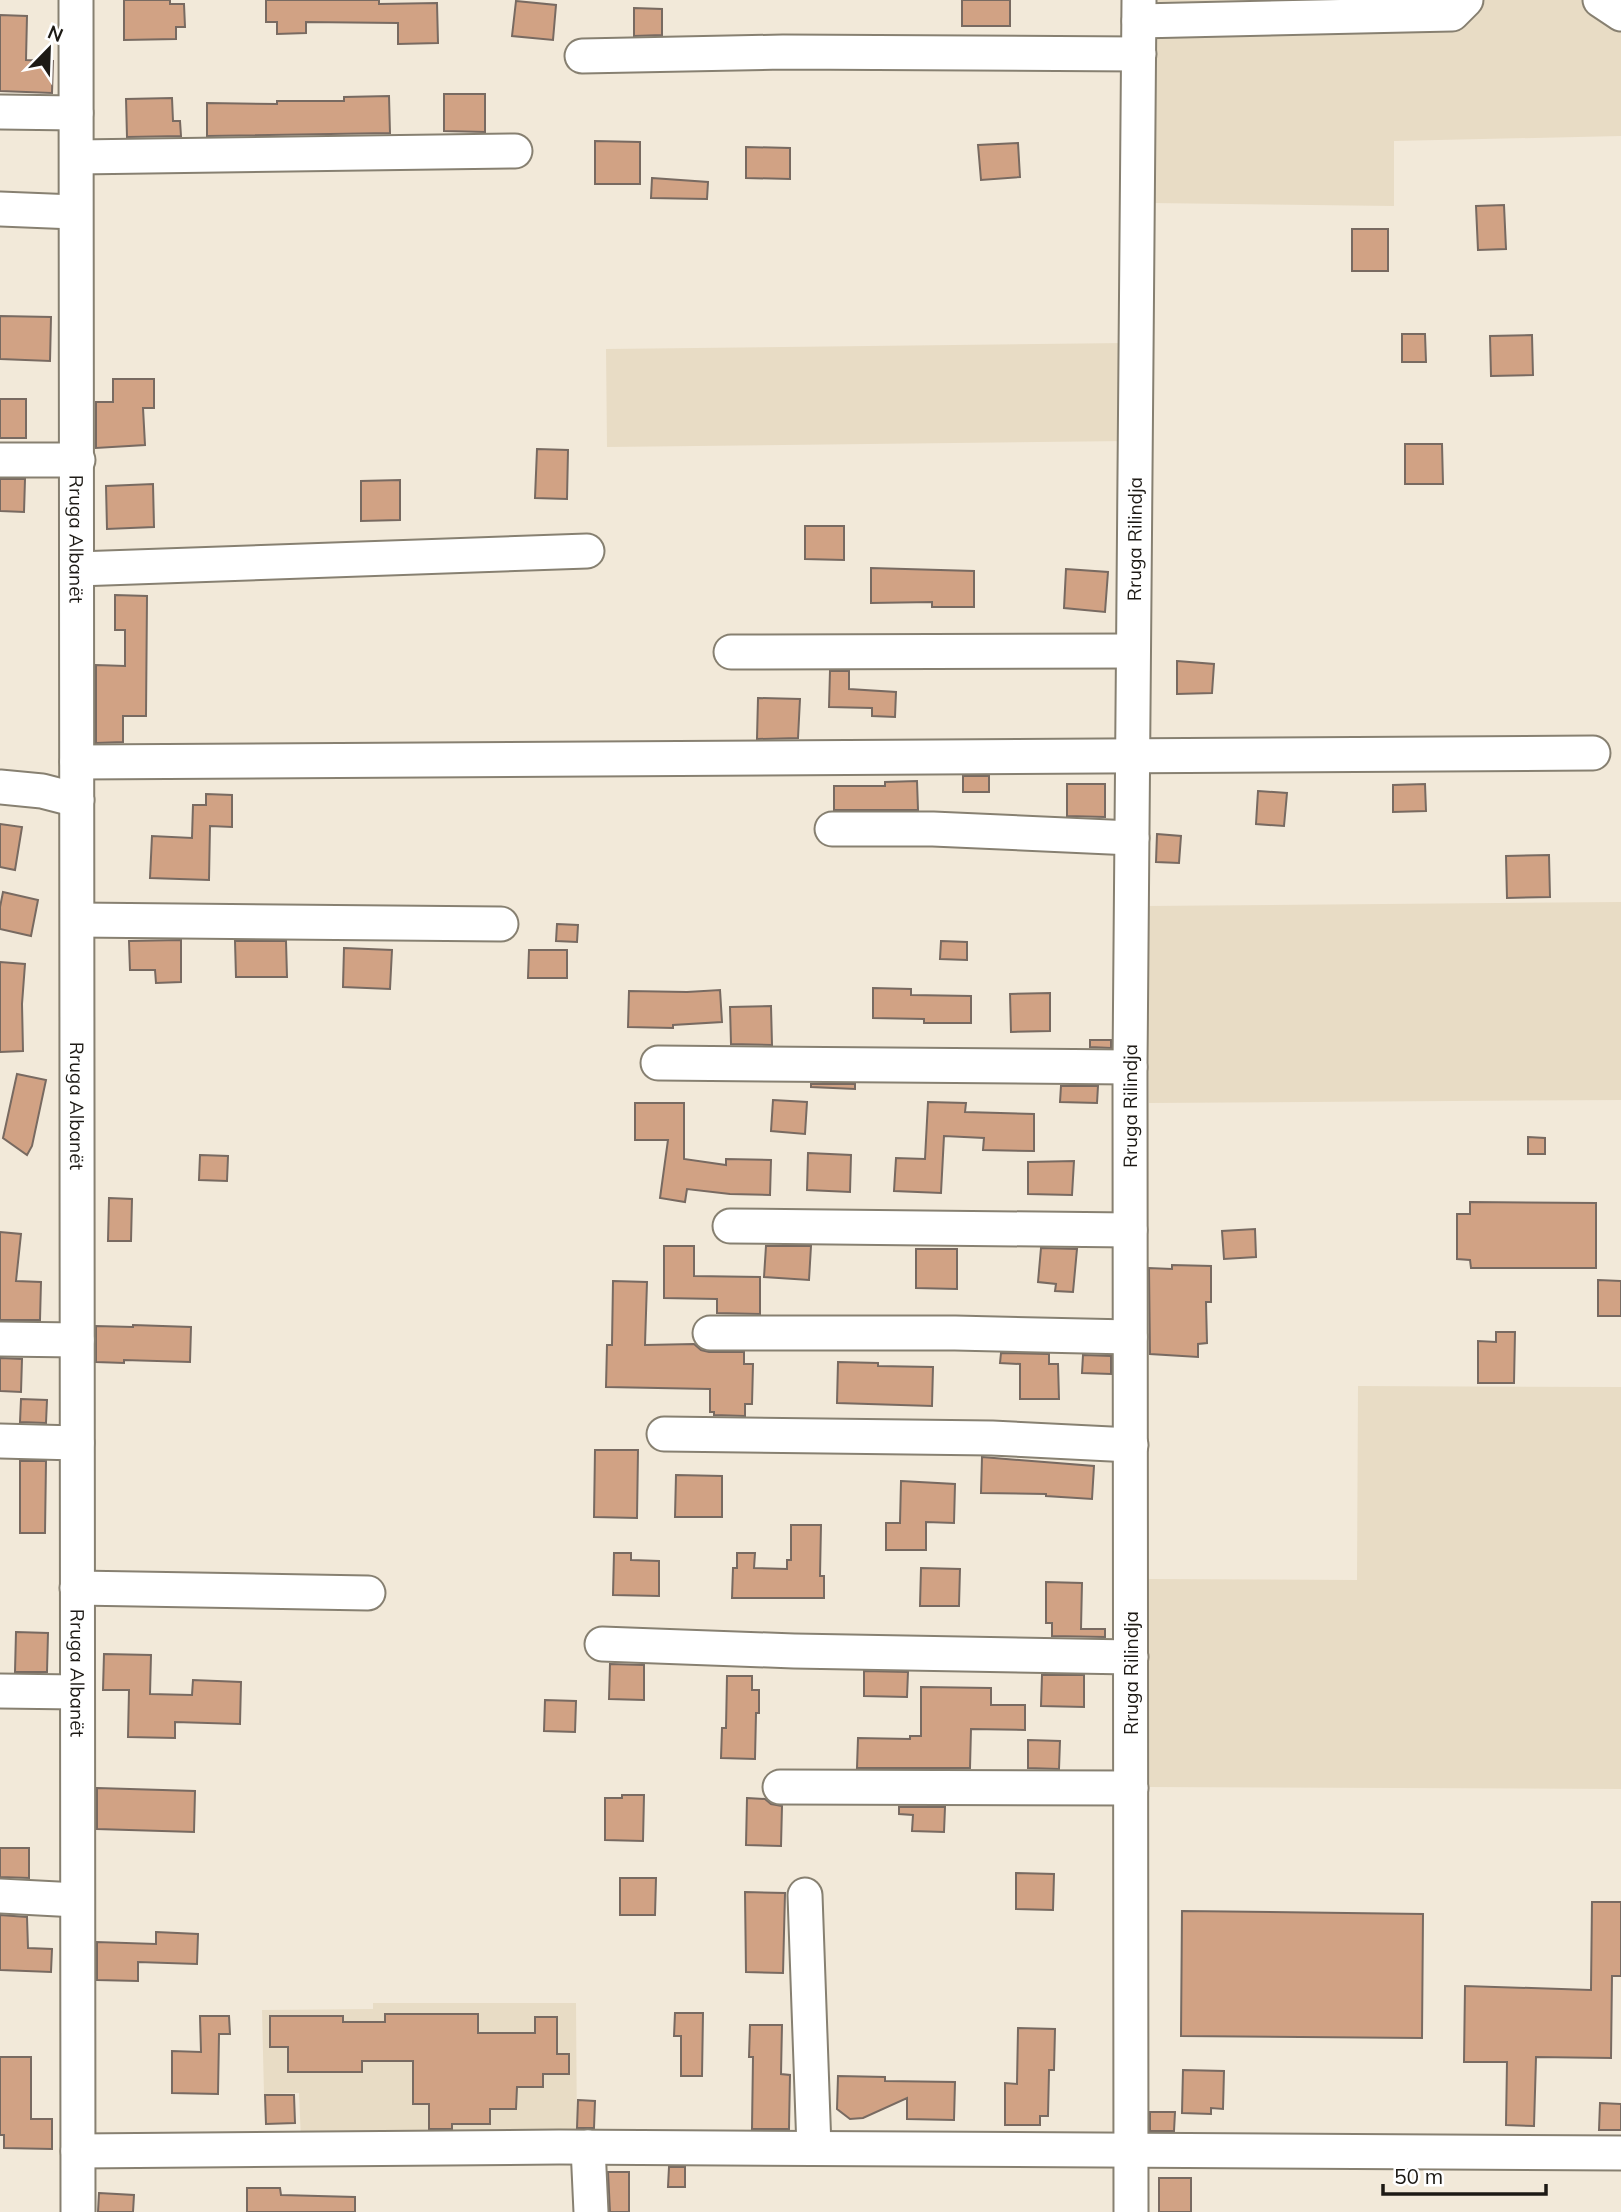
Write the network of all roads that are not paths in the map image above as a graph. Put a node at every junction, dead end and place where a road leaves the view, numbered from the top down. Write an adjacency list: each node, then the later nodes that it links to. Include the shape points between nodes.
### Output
1 (76, 0): 9 (street, Rruga Albanët)
2 (1466, 0): 4 (street, via 1452,14)
3 (1600, 0): 5 (street)
4 (1139, 10): 6 (street, Rruga Rilindja)
5 (1621, 14)
6 (1139, 54): 7 (street); 19 (street, Rruga Rilindja)
7 (582, 56)
8 (0, 112): 9 (street)
9 (76, 113): 11 (street, Rruga Albanët)
10 (515, 151): 11 (street)
11 (77, 158): 13 (street, Rruga Albanët)
12 (0, 209): 13 (street)
13 (75, 212): 15 (street, Rruga Albanët)
14 (0, 460): 15 (street)
15 (78, 460): 17 (street, Rruga Albanët)
16 (587, 551): 17 (street)
17 (78, 569): 22 (street, Rruga Albanët)
18 (731, 652): 19 (street)
19 (1132, 652): 21 (street, Rruga Rilindja)
20 (1593, 753): 21 (street)
21 (1132, 754): 22 (street); 26 (street, Rruga Rilindja)
22 (77, 762): 24 (street, Rruga Albanët)
23 (0, 788): 24 (street, via 42,791)
24 (77, 800): 27 (street, Rruga Albanët)
25 (832, 829): 26 (street)
26 (1132, 838): 30 (street, Rruga Rilindja)
27 (78, 920): 28 (street); 36 (street, Rruga Albanët)
28 (501, 925)
29 (658, 1063): 30 (street)
30 (1130, 1067): 32 (street, Rruga Rilindja)
31 (730, 1226): 32 (street)
32 (1130, 1230): 34 (street, Rruga Rilindja)
33 (710, 1334): 34 (street)
34 (1130, 1337): 40 (street, Rruga Rilindja)
35 (0, 1339): 36 (street)
36 (77, 1340): 39 (street, Rruga Albanët)
37 (664, 1434): 40 (street, via 992,1438)
38 (0, 1441): 39 (street)
39 (77, 1443): 41 (street, Rruga Albanët)
40 (1131, 1445): 44 (street, Rruga Rilindja)
41 (77, 1588): 42 (street); 46 (street, Rruga Albanët)
42 (368, 1593)
43 (602, 1644): 44 (street)
44 (1131, 1657): 48 (street, Rruga Rilindja)
45 (0, 1691): 46 (street)
46 (77, 1692): 51 (street, Rruga Albanët)
47 (780, 1787): 48 (street)
48 (1131, 1788): 55 (street, Rruga Rilindja)
49 (805, 1895): 53 (street)
50 (0, 1896): 51 (street)
51 (77, 1900): 54 (street, Rruga Albanët)
52 (588, 2147): 53 (street); 54 (street); 58 (street)
53 (814, 2148): 55 (street)
54 (78, 2151): 57 (street, Rruga Albanët)
55 (1131, 2152): 56 (street); 59 (street, Rruga Rilindja)
56 (1621, 2153)
57 (78, 2212)
58 (591, 2212)
59 (1130, 2212)

